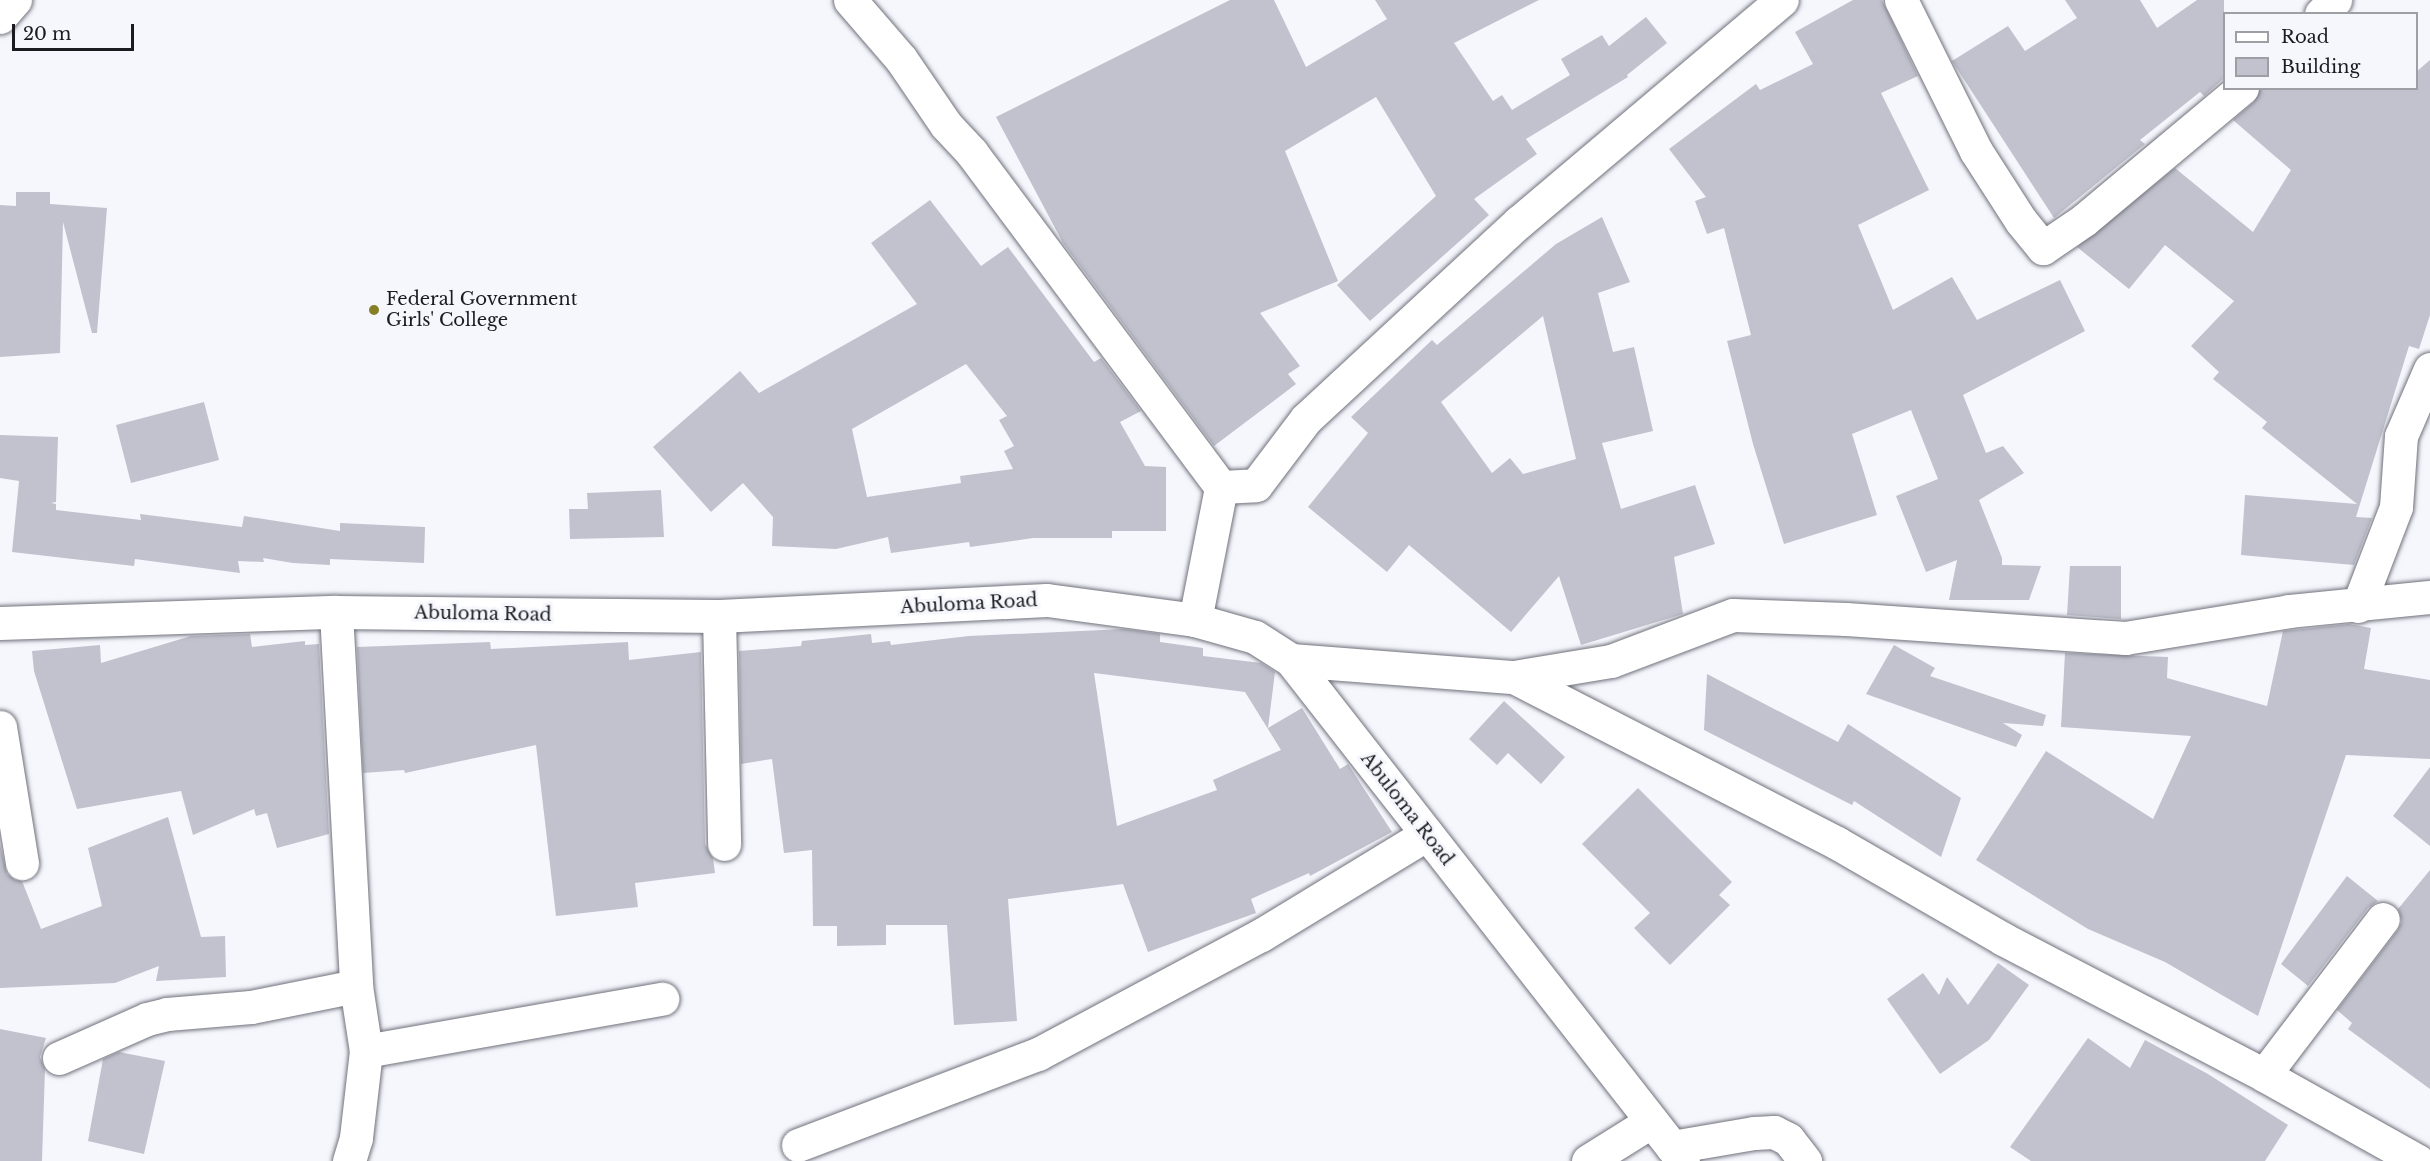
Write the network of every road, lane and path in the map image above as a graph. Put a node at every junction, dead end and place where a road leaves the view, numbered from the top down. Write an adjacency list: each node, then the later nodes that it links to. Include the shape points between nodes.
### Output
1 (15, 0): 7 (street)
2 (850, 0): 10 (street, via 901,59 946,125 972,153)
3 (1782, 0): 10 (street, via 1510,230 1306,419 1256,485)
4 (1901, 0): 8 (street, via 1976,151 2043,248 2084,220)
5 (2335, 0): 6 (street)
6 (2323, 12)
7 (0, 18)
8 (2240, 90)
9 (2430, 369): 12 (street, via 2401,436 2396,507)
10 (1221, 487): 15 (street)
11 (2430, 597): 12 (street)
12 (2358, 606): 18 (street, via 2289,611 2125,638 1733,615 1611,661)
13 (336, 612): 14 (street, Abuloma Road); 16 (street, Abuloma Road); 24 (street)
14 (719, 616): 15 (street, Abuloma Road, via 1047,600); 21 (street)
15 (1195, 620): 17 (street, Abuloma Road, via 1255,636)
16 (0, 623)
17 (1292, 660): 18 (street); 20 (street, Abuloma Road)
18 (1514, 677): 28 (street, via 1837,843 2003,939)
19 (0, 727): 22 (street)
20 (1427, 834): 29 (street, Abuloma Road); 30 (street, via 1261,934 1038,1054)
21 (724, 844)
22 (22, 863)
23 (2383, 919): 28 (street)
24 (356, 986): 26 (street); 27 (street, via 251,1007 167,1014)
25 (662, 999): 26 (street)
26 (366, 1051): 32 (street, via 356,1138)
27 (59, 1058)
28 (2264, 1075): 35 (street)
29 (1652, 1121): 31 (street, Abuloma Road); 33 (street)
30 (798, 1145)
31 (1678, 1154): 34 (street, via 1754,1133 1773,1132 1788,1139)
32 (349, 1161)
33 (1588, 1161)
34 (1805, 1161)
35 (2418, 1161)

